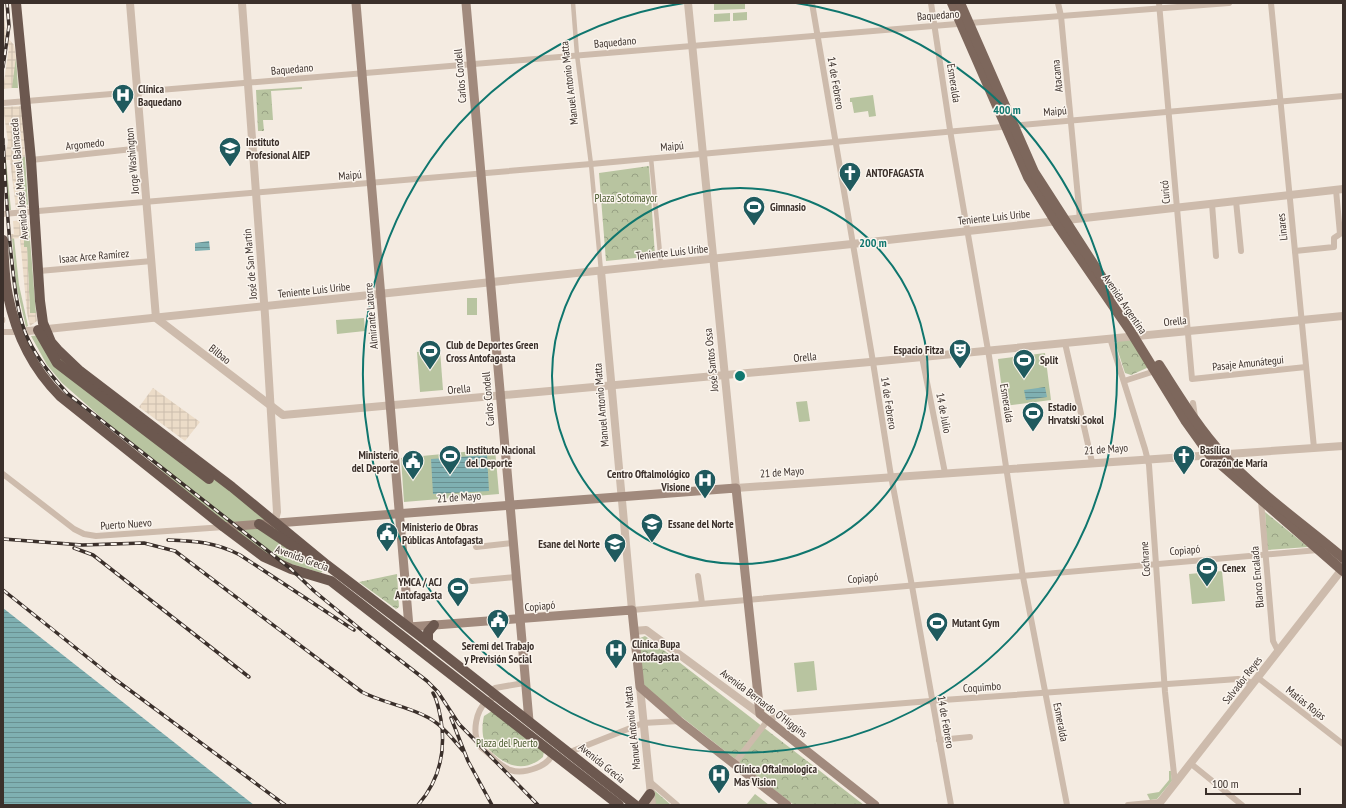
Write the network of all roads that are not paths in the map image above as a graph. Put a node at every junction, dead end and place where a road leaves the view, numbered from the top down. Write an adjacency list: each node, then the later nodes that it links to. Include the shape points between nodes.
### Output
1 (16, 3): 28 (highway, Avenida José Manuel Balmaceda)
2 (130, 3): 25 (street, Jorge Washington)
3 (242, 3): 24 (street, José de San Martín)
4 (356, 3): 23 (main road, Almirante Latorre)
5 (466, 3): 22 (main road, Carlos Condell)
6 (573, 3): 21 (street, Manuel Antonio Matta)
7 (688, 3): 20 (street, José Santos Ossa)
8 (812, 3): 19 (street, 14 de Febrero)
9 (931, 3): 18 (street, Esmeralda)
10 (952, 3): 17 (main road, Avenida Argentina)
11 (960, 3): 17 (main road, Avenida Argentina)
12 (1058, 3): 16 (street, Atacama)
13 (1229, 3): 15 (street, Baquedano)
14 (1271, 3): 27 (street, Linares)
15 (1159, 6): 16 (street, Baquedano); 30 (street, Curicó)
16 (1061, 16): 17 (street, Baquedano); 31 (street, Atacama)
17 (965, 23): 18 (street, Baquedano); 32 (main road, Avenida Argentina)
18 (934, 26): 19 (street, Baquedano); 33 (street, Esmeralda)
19 (817, 35): 20 (street, Baquedano); 34 (street, 14 de Febrero)
20 (692, 46): 21 (street, Baquedano); 36 (street, José Santos Ossa)
21 (577, 55): 22 (street, Baquedano); 39 (street, Manuel Antonio Matta)
22 (471, 64): 23 (street, Baquedano); 40 (main road, Carlos Condell)
23 (362, 73): 24 (street, Baquedano); 41 (main road, Almirante Latorre)
24 (247, 83): 25 (street, Baquedano); 43 (street, José de San Martín)
25 (137, 92): 28 (street, Baquedano); 35 (street, Jorge Washington)
26 (1343, 96): 27 (street, Maipú)
27 (1280, 100): 30 (street, Maipú); 44 (street, Linares)
28 (25, 101): 29 (street, Baquedano); 38 (highway, Avenida José Manuel Balmaceda)
29 (3, 103)
30 (1168, 111): 31 (street, Maipú); 48 (street, Curicó)
31 (1071, 120): 32 (street, Maipú); 51 (street, Atacama)
32 (1009, 125): 33 (street, Maipú); 52 (main road, Avenida Argentina, via 1028,176)
33 (951, 131): 34 (street, Maipú); 53 (street, Esmeralda)
34 (836, 141): 36 (street, Maipú); 55 (street, 14 de Febrero)
35 (142, 148): 38 (street, Argomedo); 46 (street, Jorge Washington)
36 (703, 153): 37 (street, Maipú); 59 (street, José Santos Ossa)
37 (651, 158): 39 (street, Maipú); 61 (street)
38 (31, 160): 49 (highway, Avenida José Manuel Balmaceda)
39 (591, 164): 40 (street, Maipú); 63 (street, Manuel Antonio Matta)
40 (481, 173): 41 (street, Maipú); 64 (main road, Carlos Condell)
41 (372, 183): 43 (street, Maipú); 65 (main road, Almirante Latorre)
42 (1340, 190): 44 (street, Teniente Luis Uribe); 57 (street, via 1340,234 1334,238 1334,246)
43 (255, 194): 46 (street, Maipú); 66 (street, José de San Martín)
44 (1289, 195): 45 (street, Teniente Luis Uribe); 57 (street, Linares)
45 (1236, 201): 47 (street, Teniente Luis Uribe); 56 (street)
46 (146, 204): 49 (street, Maipú); 60 (street, Jorge Washington)
47 (1212, 204): 48 (street, Teniente Luis Uribe); 58 (street)
48 (1177, 208): 51 (street, Teniente Luis Uribe); 71 (street, Curicó)
49 (35, 212): 50 (street, Maipú); 62 (highway, Avenida José Manuel Balmaceda)
50 (3, 214)
51 (1080, 219): 52 (street, Teniente Luis Uribe)
52 (1060, 221): 53 (street, Teniente Luis Uribe); 74 (main road, Avenida Argentina)
53 (967, 231): 55 (street, Teniente Luis Uribe); 77 (street, Esmeralda)
54 (3, 240): 73 (highway, Avenida José Manuel Balmaceda, via 7,295)
55 (852, 244): 59 (street, Teniente Luis Uribe); 80 (street, 14 de Febrero)
56 (1241, 251)
57 (1295, 251): 69 (street, Linares)
58 (1216, 256)
59 (713, 259): 61 (street, Teniente Luis Uribe); 83 (street, José Santos Ossa)
60 (152, 261): 62 (street, Isaac Arce Ramírez); 68 (street, Jorge Washington)
61 (661, 264): 63 (street, Teniente Luis Uribe)
62 (39, 271): 70 (highway, Avenida José Manuel Balmaceda)
63 (601, 271): 64 (street, Teniente Luis Uribe); 86 (street, Manuel Antonio Matta)
64 (490, 283): 65 (street, Teniente Luis Uribe); 87 (main road, Carlos Condell)
65 (381, 294): 66 (street, Teniente Luis Uribe); 89 (main road, Almirante Latorre)
66 (265, 306): 68 (street, Teniente Luis Uribe); 90 (street, José de San Martín)
67 (1343, 316): 69 (street, Orella)
68 (156, 318): 70 (street, Teniente Luis Uribe); 90 (street, Bilbao)
69 (1301, 320): 71 (street, Orella); 81 (street, Linares)
70 (41, 330): 73 (street, Teniente Luis Uribe); 107 (highway, Avenida Grecia, via 62,355 232,487)
71 (1187, 331): 74 (street, Orella); 84 (street, Curicó)
72 (3, 332): 73 (street, Teniente Luis Uribe)
73 (18, 332): 79 (highway, Avenida José Manuel Balmaceda)
74 (1136, 336): 75 (street, Orella); 82 (main road, Avenida Argentina); 91 (main road, Avenida Argentina)
75 (1110, 338): 76 (street, Orella); 85 (street, Cochrane)
76 (1065, 343): 77 (street, Orella); 97 (street)
77 (988, 350): 78 (street, Orella); 98 (street, Esmeralda)
78 (922, 357): 80 (street, Orella); 99 (street, 14 de Julio)
79 (32, 361): 109 (highway, Avenida Grecia, via 49,385 72,407)
80 (873, 362): 83 (street, Orella); 101 (street, 14 de Febrero)
81 (1306, 367): 84 (street, Pasaje Amunátegui); 93 (street, Linares)
82 (1155, 371): 85 (street); 95 (main road, Avenida Argentina)
83 (725, 375): 86 (street, Orella); 102 (street, José Santos Ossa)
84 (1192, 379)
85 (1124, 381): 96 (street, Cochrane)
86 (611, 386): 87 (street, Orella); 103 (street, Manuel Antonio Matta)
87 (500, 396): 89 (street, Orella); 105 (main road, Carlos Condell)
88 (1193, 403): 91 (street)
89 (390, 406): 90 (street, Orella, via 283,415); 106 (main road, Almirante Latorre)
90 (271, 407): 107 (street, José de San Martín, via 277,512)
91 (1195, 420): 94 (main road, Avenida Argentina)
92 (1343, 446): 93 (street, 21 de Mayo)
93 (1314, 448): 94 (street, 21 de Mayo)
94 (1222, 454): 95 (street, 21 de Mayo); 115 (main road, Avenida Argentina)
95 (1210, 455): 96 (street, 21 de Mayo); 104 (main road, Avenida Argentina)
96 (1147, 458): 97 (street, 21 de Mayo); 116 (street, Cochrane)
97 (1092, 462): 98 (street, 21 de Mayo)
98 (1006, 468): 99 (street, 21 de Mayo); 120 (street, Esmeralda)
99 (945, 472): 101 (street, 21 de Mayo)
100 (3, 474): 109 (street, Puerto Nuevo, via 84,534 96,536)
101 (891, 476): 102 (street, 21 de Mayo); 122 (street, 14 de Febrero)
102 (736, 488): 103 (main road, 21 de Mayo); 123 (main road, José Santos Ossa)
103 (621, 496): 105 (main road, 21 de Mayo); 125 (street, Manuel Antonio Matta)
104 (1261, 501): 112 (main road, Avenida Argentina); 113 (street, Blanco Encalada)
105 (509, 505): 106 (main road, 21 de Mayo); 110 (main road, Carlos Condell)
106 (399, 513): 107 (main road, 21 de Mayo); 129 (main road, Almirante Latorre)
107 (274, 523): 108 (main road, 21 de Mayo); 114 (highway, Avenida Grecia)
108 (259, 524): 109 (main road, 21 de Mayo); 114 (highway, via 308,558)
109 (224, 527): 127 (highway, Avenida Grecia, via 264,557 291,569 331,581)
110 (512, 543): 111 (street); 119 (main road, Carlos Condell)
111 (476, 547)
112 (1318, 550): 113 (street, Copiapó); 117 (main road, Avenida Argentina)
113 (1266, 555): 116 (street, Copiapó); 133 (street, Blanco Encalada, via 1273,641)
114 (316, 557): 129 (highway, Avenida Grecia)
115 (1343, 558)
116 (1156, 565): 120 (street, Copiapó); 136 (street, Cochrane)
117 (1342, 569): 133 (street, Salvador Reyes)
118 (698, 576): 124 (street)
119 (515, 577): 121 (street); 126 (main road, Carlos Condell)
120 (1023, 577): 122 (street, Copiapó); 138 (street, Esmeralda)
121 (472, 581)
122 (912, 586): 123 (street, Copiapó); 140 (street, 14 de Febrero)
123 (748, 599): 124 (street, Copiapó); 142 (main road, José Santos Ossa)
124 (702, 603): 125 (street, Copiapó)
125 (632, 610): 126 (main road, Copiapó); 130 (main road, Manuel Antonio Matta)
126 (519, 620): 128 (main road, Copiapó); 135 (main road, Carlos Condell)
127 (386, 624): 129 (highway); 131 (highway, Avenida Grecia)
128 (434, 625): 129 (main road, Copiapó); 132 (highway, via 428,632)
129 (409, 627): 131 (highway, via 407,632); 132 (highway, Avenida Grecia)
130 (634, 631): 137 (main road, Manuel Antonio Matta); 142 (street, Avenida Bernardo O'Higgins, via 646,630)
131 (410, 642): 141 (highway, Avenida Grecia)
132 (428, 642): 139 (highway, Avenida Grecia)
133 (1278, 651): 134 (street, Salvador Reyes)
134 (1255, 680): 136 (street, Coquimbo); 150 (street, Matías Rojas); 153 (street, Salvador Reyes)
135 (524, 683): 139 (street, via 496,688); 144 (main road, Carlos Condell)
136 (1164, 684): 138 (street, Coquimbo); 156 (street, Cochrane)
137 (640, 687): 145 (main road); 146 (street, Manuel Antonio Matta)
138 (1044, 693): 140 (street, Coquimbo); 167 (street, Esmeralda)
139 (494, 694): 141 (street); 144 (highway, Avenida Grecia)
140 (932, 701): 143 (street, Coquimbo, via 782,713); 149 (street, 14 de Febrero)
141 (487, 702): 152 (highway, Avenida Grecia); 152 (street, via 477,717 477,739 480,746 503,768 520,772 532,769 545,763)
142 (760, 714): 143 (main road, Avenida Bernardo O'Higgins)
143 (768, 720): 154 (street); 165 (main road, Avenida Bernardo O'Higgins)
144 (529, 721): 148 (highway, Avenida Grecia)
145 (679, 721): 146 (street); 154 (main road)
146 (643, 724): 151 (street); 155 (street, Manuel Antonio Matta)
147 (970, 736): 149 (street)
148 (554, 740): 151 (highway, Avenida Grecia); 152 (street)
149 (939, 740): 166 (street, 14 de Febrero)
150 (1343, 744)
151 (570, 752): 160 (highway, Avenida Grecia)
152 (553, 753): 159 (highway, Avenida Grecia)
153 (1190, 763): 156 (street, Salvador Reyes); 169 (street)
154 (734, 764): 164 (main road)
155 (649, 781): 157 (street, Manuel Antonio Matta); 163 (street)
156 (1175, 783): 158 (street, Salvador Reyes)
157 (650, 794): 161 (highway); 162 (street, Manuel Antonio Matta)
158 (1159, 804): 168 (street)
159 (620, 805)
160 (635, 805)
161 (642, 805)
162 (652, 805)
163 (677, 805)
164 (787, 805)
165 (875, 805)
166 (951, 805)
167 (1067, 805)
168 (1128, 805)
169 (1242, 805)

